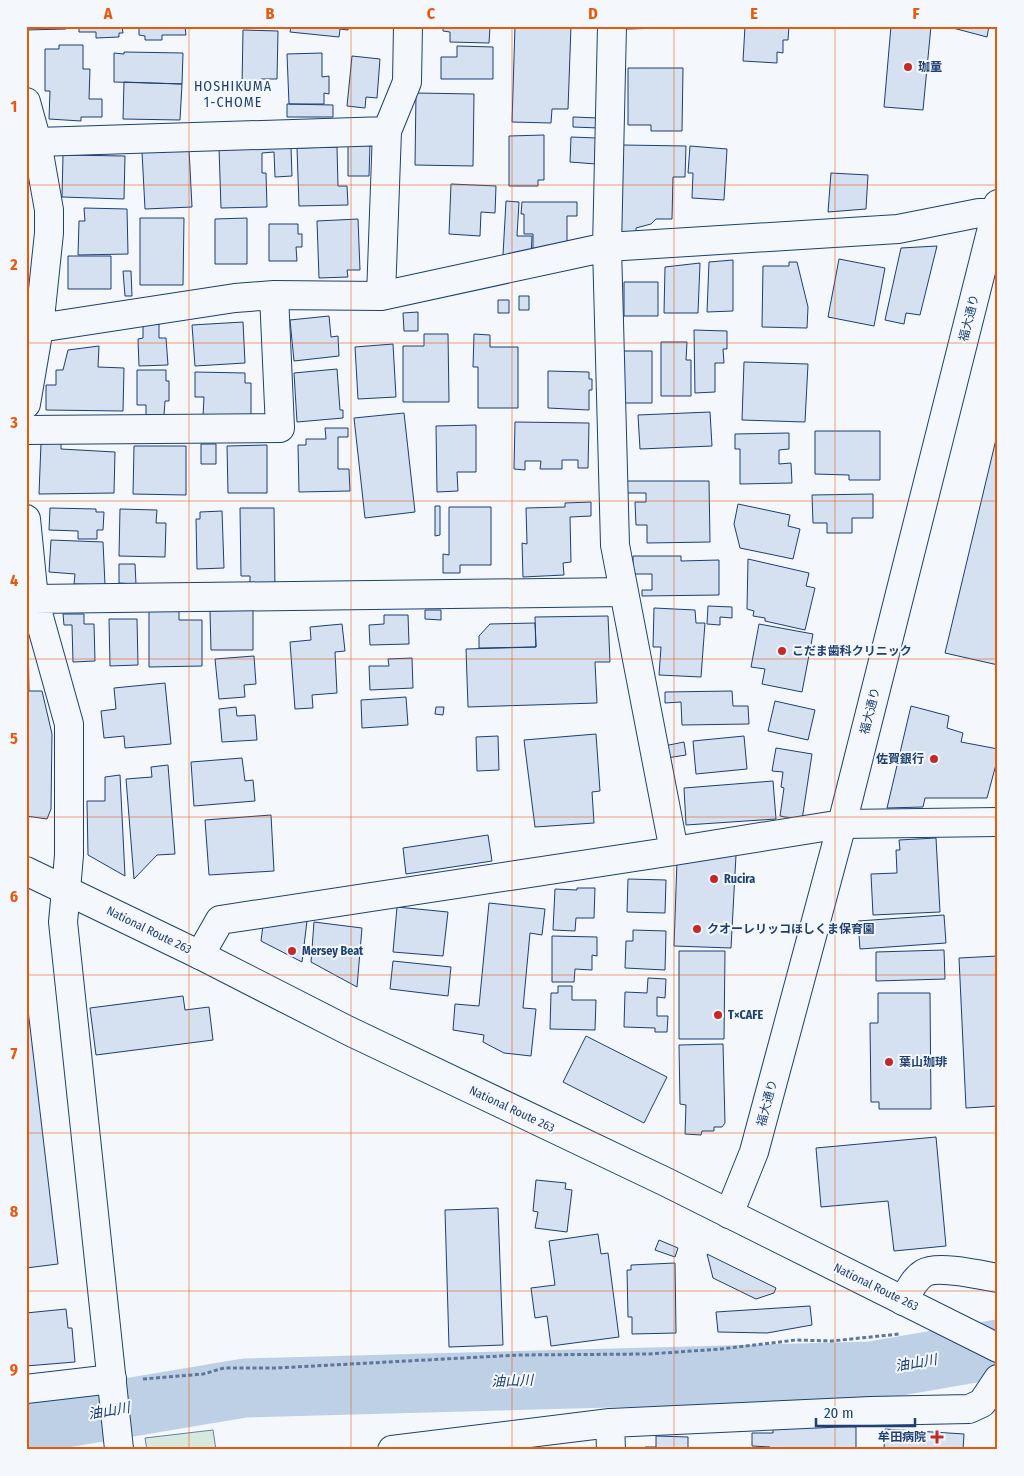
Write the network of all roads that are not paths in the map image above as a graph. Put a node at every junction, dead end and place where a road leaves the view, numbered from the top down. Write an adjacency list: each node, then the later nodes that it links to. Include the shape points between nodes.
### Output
1 (408, 26): 4 (main road, via 407,82)
2 (612, 26): 7 (main road)
3 (26, 102): 5 (main road)
4 (387, 131): 5 (main road); 9 (main road)
5 (37, 142): 10 (main road, via 49,210 49,233)
6 (997, 209): 7 (main road, via 898,229); 17 (main road, 福大通り)
7 (606, 247): 9 (main road); 14 (main road, via 615,545)
8 (274, 296): 9 (main road); 10 (main road, via 235,298); 12 (main road, via 280,428)
9 (381, 296)
10 (32, 329): 11 (main road)
11 (26, 404)
12 (26, 430)
13 (26, 519): 15 (main road)
14 (624, 592): 15 (main road); 18 (main road)
15 (34, 598): 20 (main road, via 69,724)
16 (998, 822): 17 (main road)
17 (842, 824): 18 (main road); 22 (main road, 福大通り, via 754,1152)
18 (674, 851): 21 (main road, via 220,920)
19 (26, 871): 20 (main road, National Route 263)
20 (66, 890): 21 (main road, National Route 263); 26 (main road, via 63,922)
21 (200, 955): 22 (main road, National Route 263, via 349,1031)
22 (729, 1214): 24 (main road, National Route 263)
23 (998, 1278): 24 (main road, via 950,1270 926,1272 916,1280)
24 (903, 1301): 25 (main road, National Route 263)
25 (998, 1348)
26 (112, 1379): 28 (main road); 31 (main road)
27 (998, 1379): 29 (main road, via 982,1403 969,1408 871,1411)
28 (26, 1389)
29 (611, 1437): 30 (main road)
30 (435, 1447): 32 (main road)
31 (117, 1450)
32 (392, 1450)

